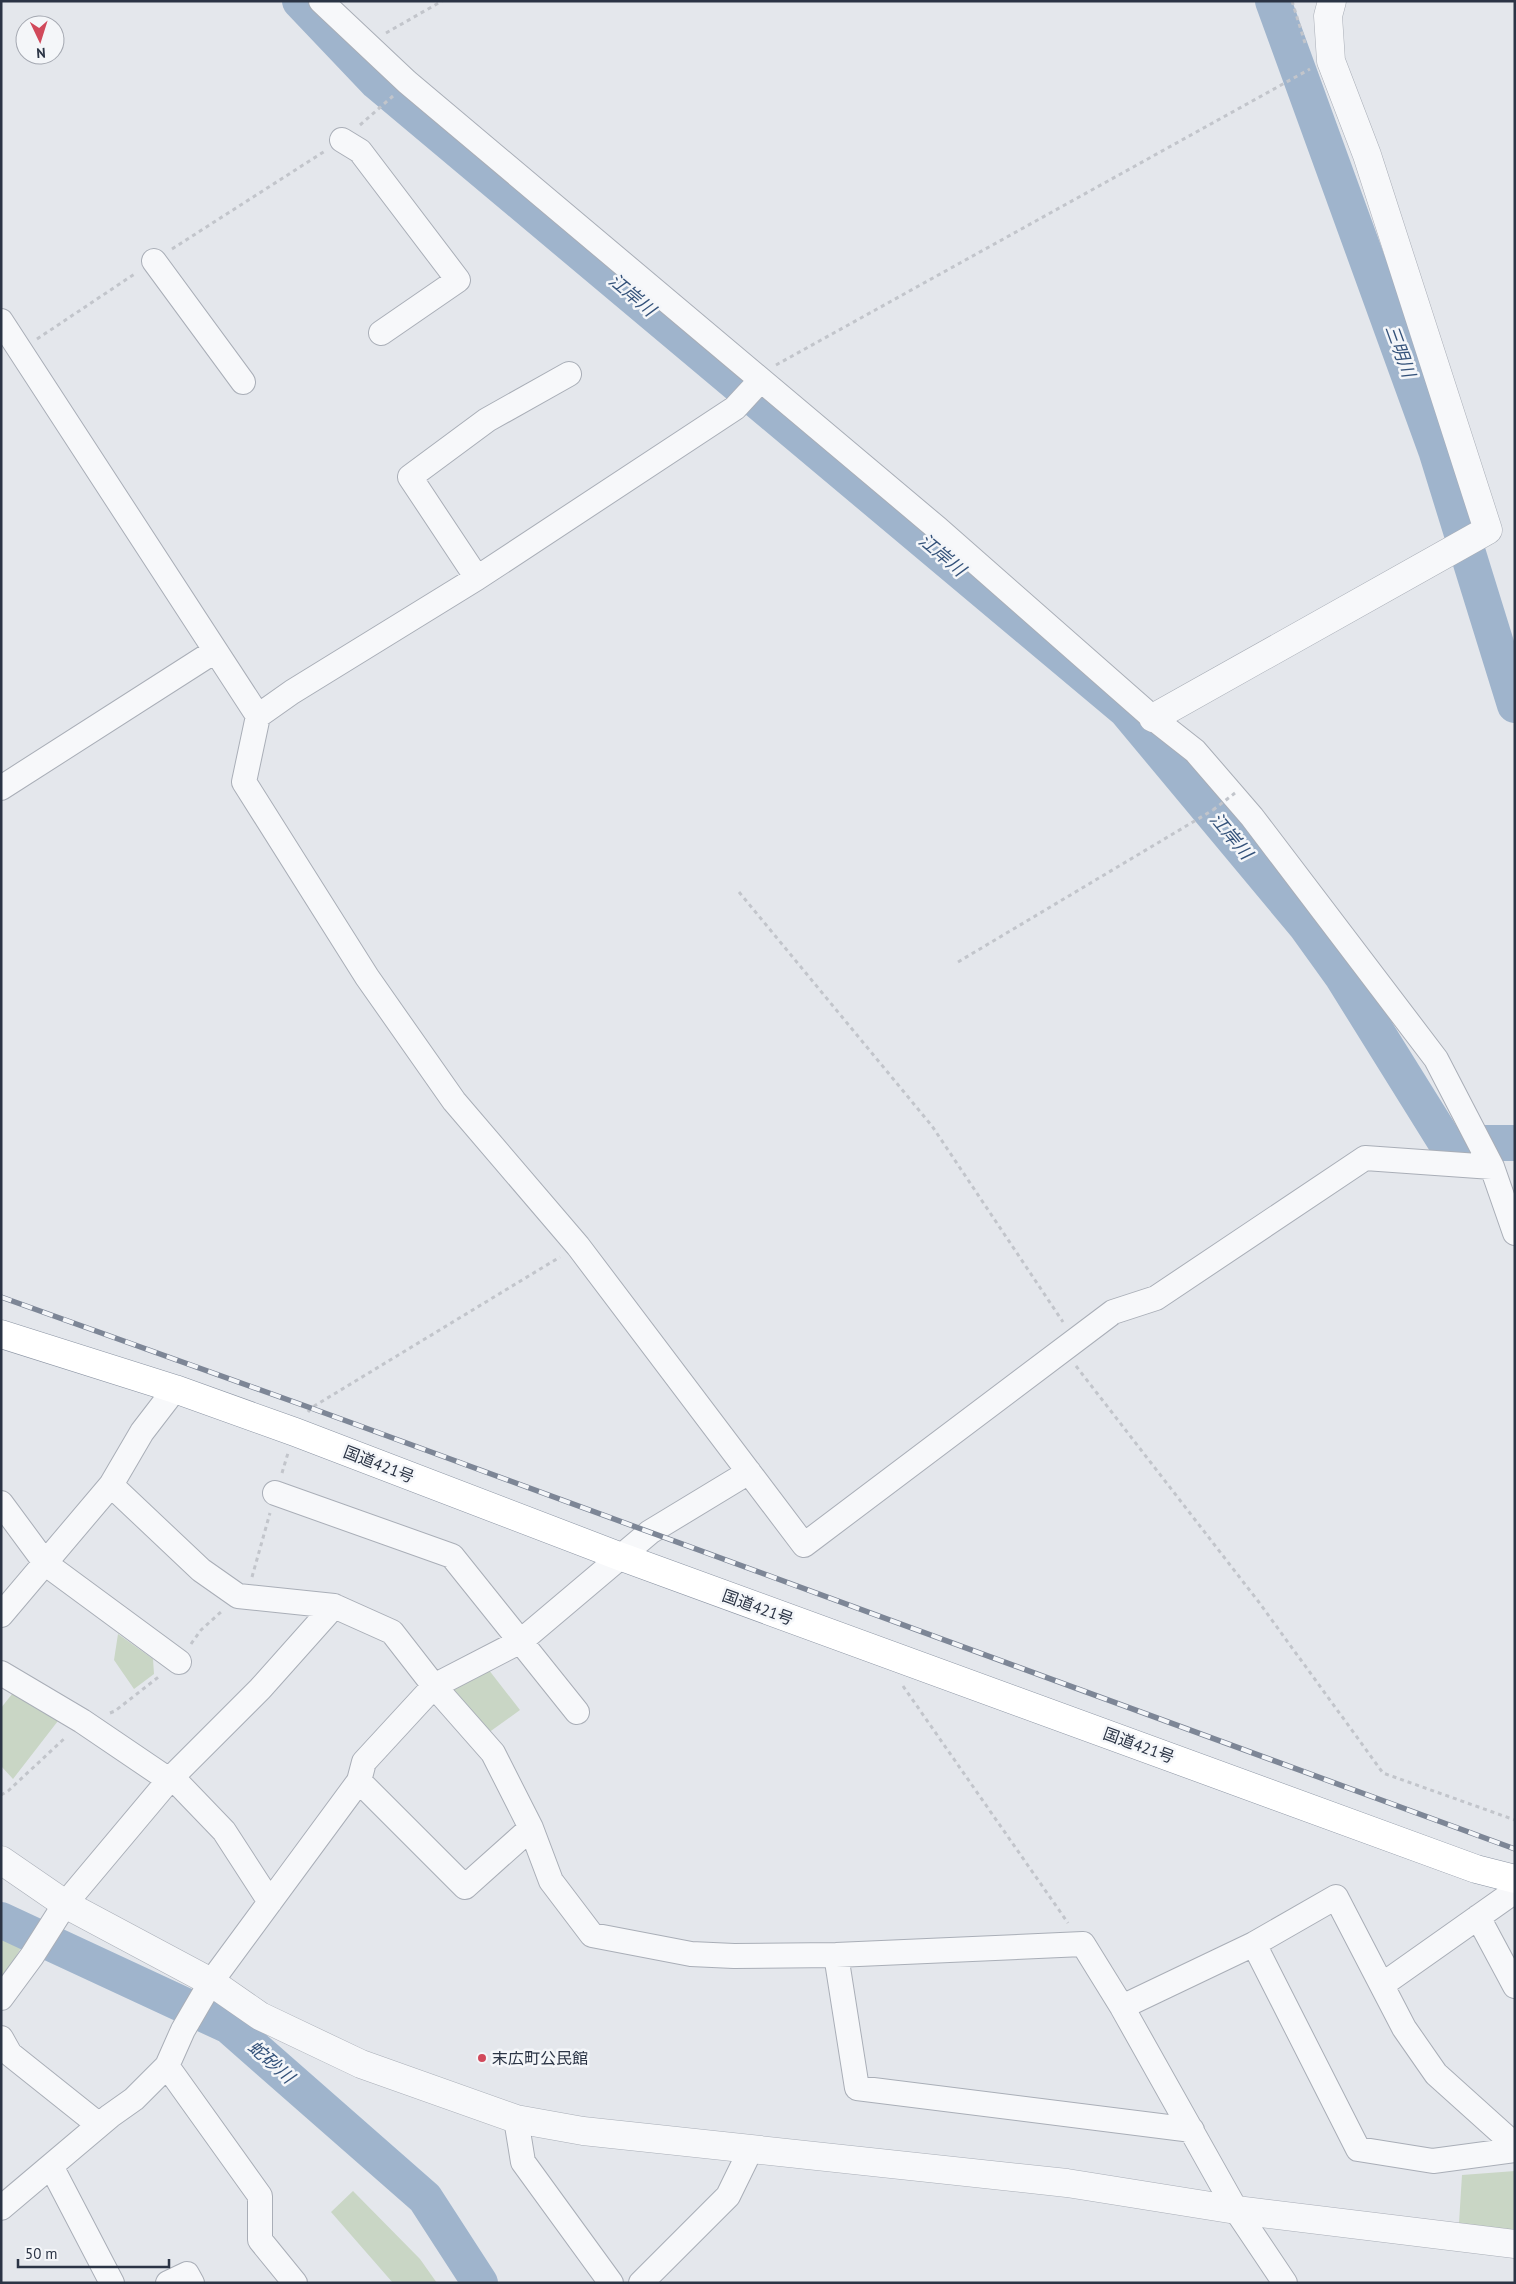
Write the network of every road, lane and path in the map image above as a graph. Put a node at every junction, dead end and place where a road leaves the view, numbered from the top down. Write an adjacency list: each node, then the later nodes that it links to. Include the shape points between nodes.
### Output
1 (322, 1): 5 (street)
2 (442, 1): 5 (path)
3 (1292, 1): 6 (path)
4 (1332, 1): 20 (street, via 1328,16 1331,61 1366,155 1488,530)
5 (366, 44): 16 (street)
6 (1307, 49)
7 (1313, 68): 16 (path, via 769,368)
8 (388, 101): 9 (path)
9 (342, 140): 10 (path); 12 (street, via 360,151 458,280)
10 (154, 261): 13 (path); 15 (street)
11 (1, 321): 13 (street)
12 (381, 333)
13 (21, 351): 18 (street)
14 (569, 374): 17 (street, via 487,420 410,477)
15 (243, 382)
16 (752, 390): 17 (street, via 735,408); 20 (street, via 937,528)
17 (477, 578): 19 (street)
18 (214, 651): 19 (street); 21 (street)
19 (258, 716): 27 (street, via 244,782 367,978 454,1101)
20 (1153, 718): 25 (street, via 1196,751 1252,817 1436,1059)
21 (1, 788)
22 (1235, 793): 24 (path, bridge, via 1213,810)
23 (740, 892): 29 (path, via 932,1126)
24 (958, 962)
25 (1492, 1167): 26 (street); 29 (street, via 1365,1158 1156,1298 1113,1312)
26 (1515, 1233)
27 (578, 1246): 31 (path); 32 (street)
28 (1, 1334): 30 (highway, 国道421号)
29 (1069, 1345): 32 (street, via 804,1545); 48 (path, via 1383,1773)
30 (175, 1389): 33 (street, via 142,1432); 36 (highway, 国道421号)
31 (311, 1408)
32 (749, 1472): 36 (street, via 650,1532)
33 (112, 1485): 37 (street); 38 (street, via 201,1570 238,1596)
34 (275, 1494): 40 (street, via 452,1556)
35 (1, 1503): 37 (street)
36 (619, 1556): 40 (street); 51 (highway, 国道421号, via 1476,1869)
37 (46, 1564): 39 (street); 41 (street)
38 (334, 1606): 44 (street, via 392,1632); 46 (street, via 260,1689)
39 (1, 1615)
40 (521, 1641): 44 (street); 45 (street)
41 (179, 1662)
42 (1, 1673): 46 (street)
43 (902, 1685): 56 (path)
44 (434, 1686): 47 (street, via 364,1762); 49 (street, via 493,1753)
45 (577, 1712)
46 (170, 1779): 53 (street, via 224,1830); 54 (street)
47 (359, 1781): 49 (street, via 465,1887); 53 (street)
48 (1515, 1820)
49 (531, 1828): 58 (street, via 551,1881 592,1935 691,1954)
50 (1, 1860): 54 (street)
51 (1515, 1879)
52 (1515, 1891): 55 (street)
53 (270, 1902): 59 (street)
54 (65, 1904): 59 (street); 62 (street)
55 (1478, 1917): 60 (street); 61 (street)
56 (1082, 1944): 58 (street); 63 (street)
57 (1254, 1944): 60 (street, via 1336,1897); 63 (street); 71 (street, via 1358,2149 1433,2161)
58 (836, 1955): 68 (street, via 858,2088)
59 (211, 1982): 65 (street, via 183,2030); 66 (street, via 260,2016 361,2064)
60 (1382, 1985): 69 (street, via 1404,2028 1436,2074)
61 (1515, 1986)
62 (1, 1998)
63 (1122, 2007): 68 (street)
64 (4, 2052): 67 (street)
65 (167, 2066): 67 (street, via 134,2099); 79 (street, via 260,2196 260,2240)
66 (516, 2118): 70 (street, via 583,2131); 80 (street, via 524,2162)
67 (98, 2126): 72 (street)
68 (1192, 2130): 74 (street)
69 (1515, 2145)
70 (751, 2149): 74 (street, via 1067,2183); 81 (street, via 728,2196)
71 (1515, 2150)
72 (51, 2166): 73 (street); 76 (street)
73 (1, 2208)
74 (1236, 2210): 75 (street); 82 (street)
75 (1515, 2244)
76 (112, 2283)
77 (168, 2283): 78 (street, via 187,2274)
78 (192, 2283)
79 (295, 2283)
80 (611, 2283)
81 (641, 2283)
82 (1285, 2283)

